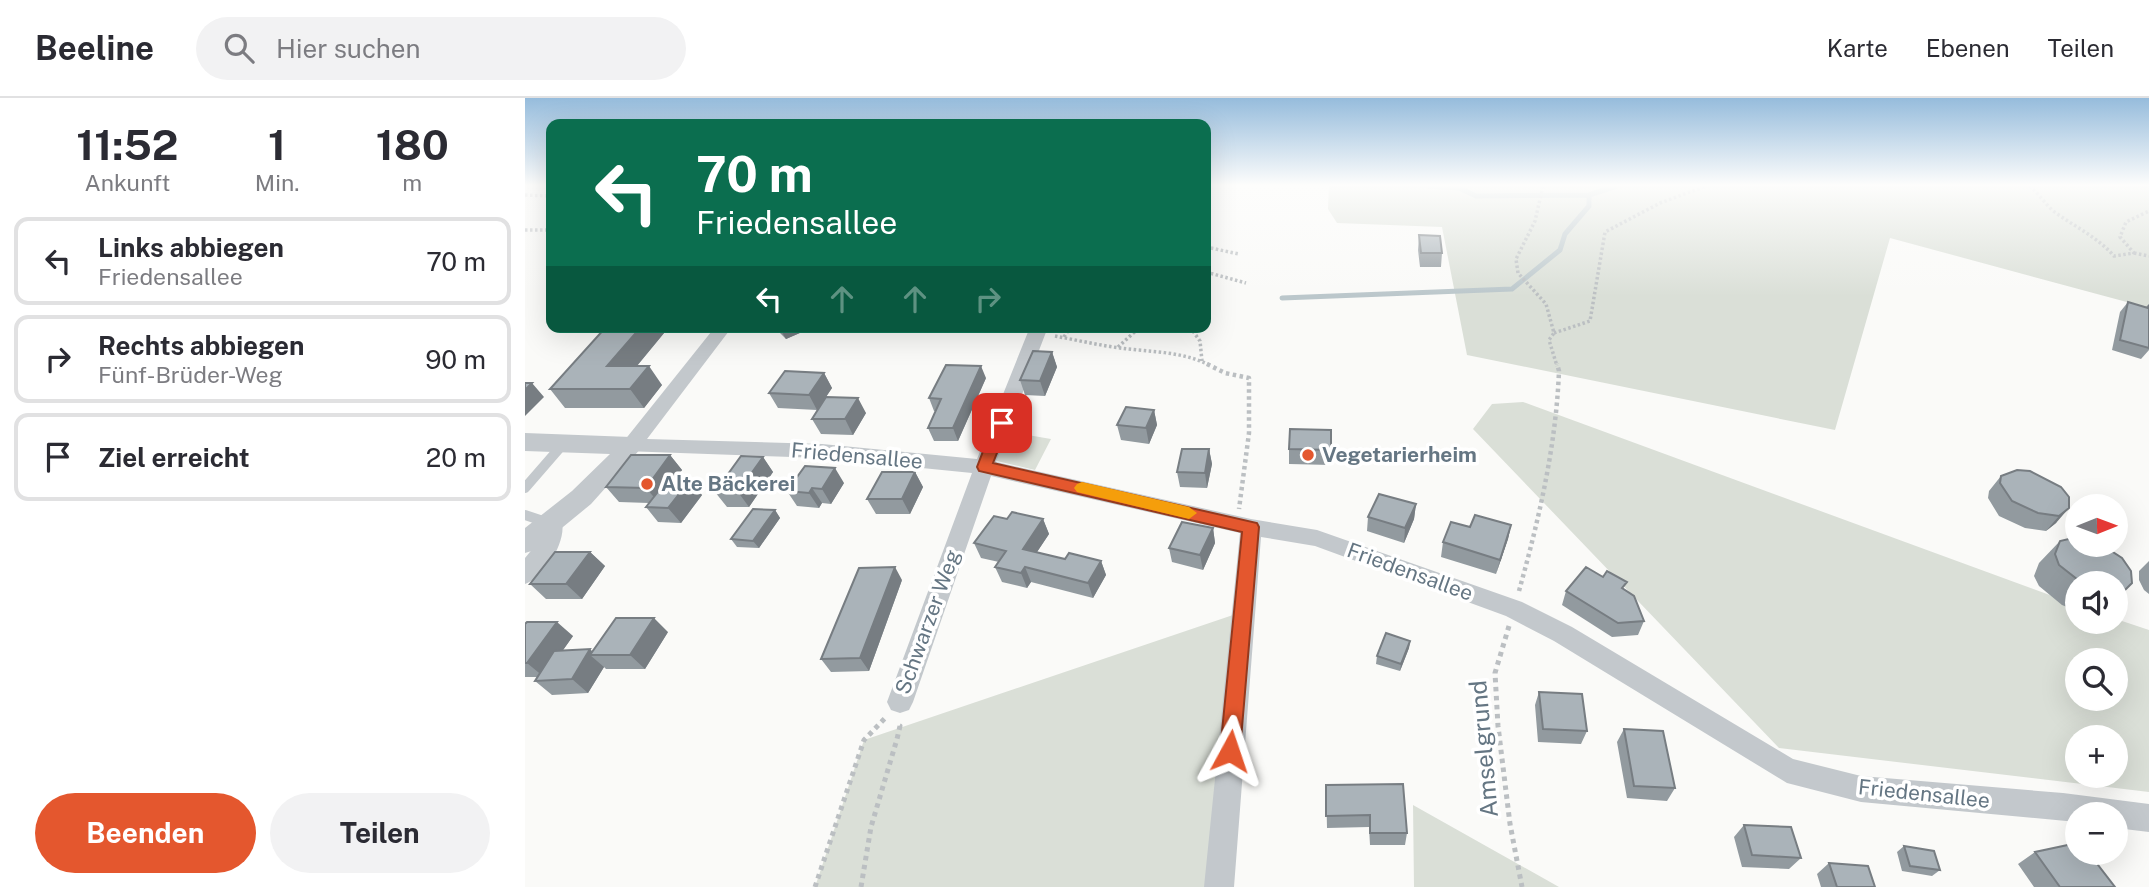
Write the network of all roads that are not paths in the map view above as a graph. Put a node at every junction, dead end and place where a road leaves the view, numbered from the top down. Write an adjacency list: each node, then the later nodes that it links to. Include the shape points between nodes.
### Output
1 (719, 333): 5 (street)
2 (1037, 333): 6 (street, Schwarzer Weg)
3 (525, 442): 4 (street)
4 (563, 443): 5 (street); 7 (lane)
5 (631, 446): 6 (street, Friedensallee, via 822,451); 9 (street, via 602,481)
6 (984, 467): 10 (street, Friedensallee); 13 (street, Schwarzer Weg)
7 (525, 488)
8 (525, 515): 9 (lane)
9 (552, 523): 11 (street); 12 (street, via 550,543)
10 (1244, 526): 14 (street, Friedensallee, via 1317,538 1514,609 1787,770 1861,789); 15 (street)
11 (525, 542)
12 (525, 575)
13 (893, 710)
14 (2149, 818)
15 (1219, 887)

